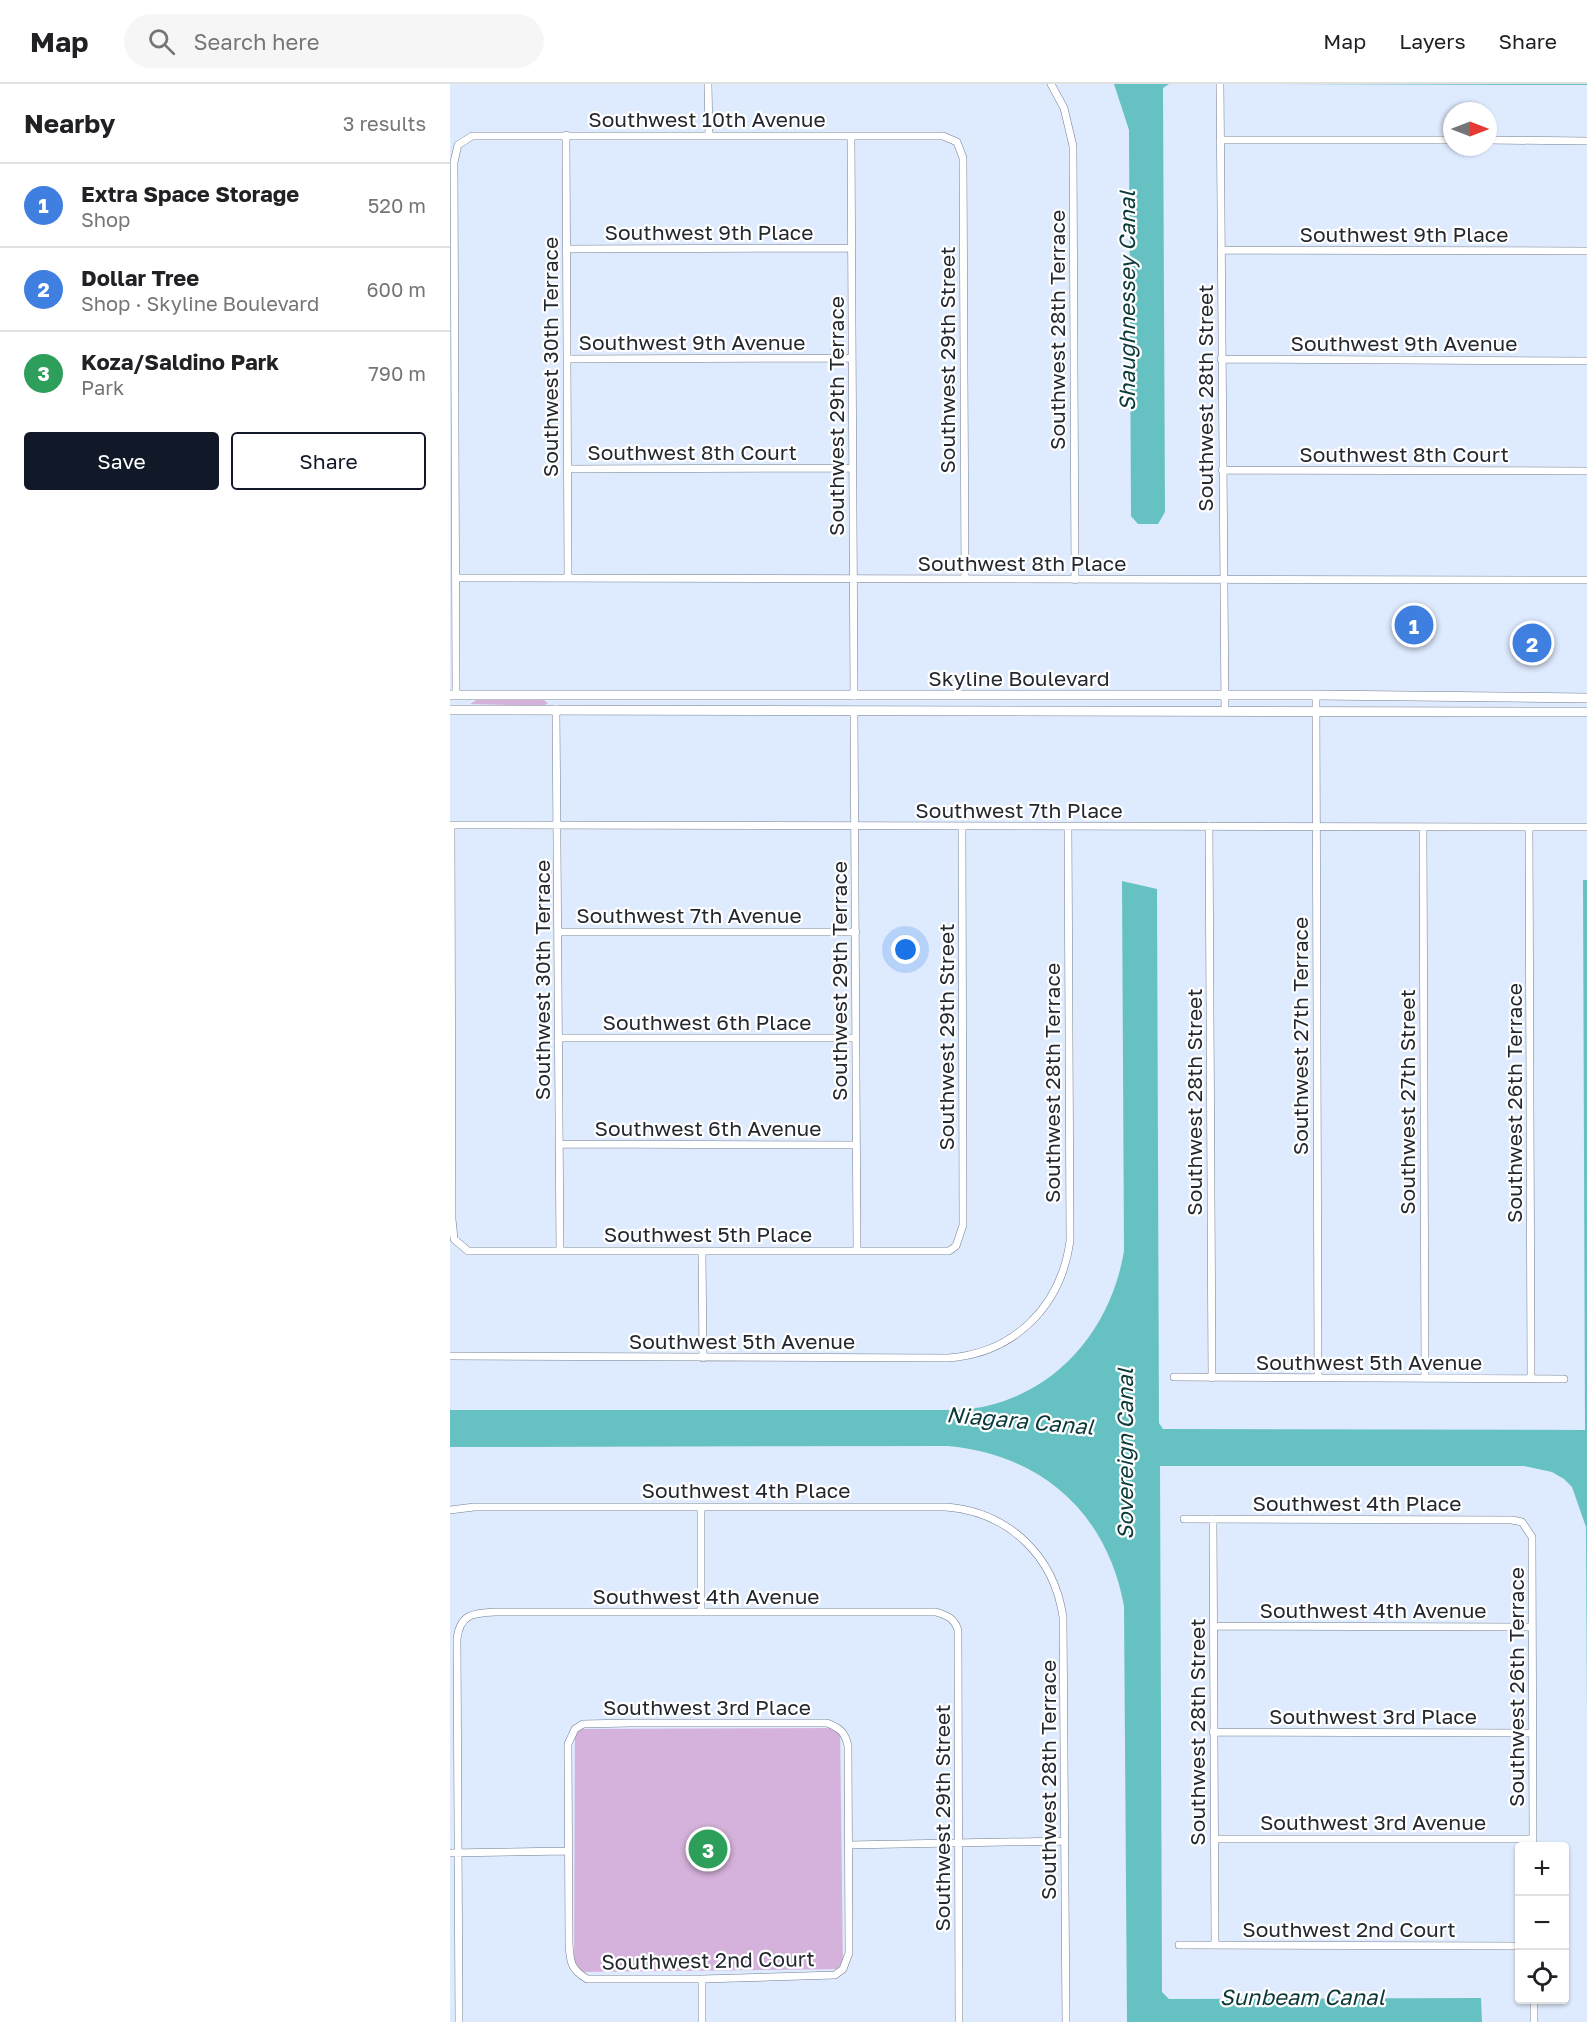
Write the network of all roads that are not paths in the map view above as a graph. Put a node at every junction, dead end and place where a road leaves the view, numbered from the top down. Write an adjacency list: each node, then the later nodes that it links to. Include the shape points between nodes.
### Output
1 (708, 84): 5 (street)
2 (1051, 84): 29 (street, Southwest 28th Terrace, via 1064,108 1073,146)
3 (1220, 84): 7 (street, Southwest 28th Street)
4 (566, 135): 5 (street, Southwest 10th Avenue); 13 (street, Southwest 30th Terrace); 24 (street, Southwest 10th Avenue, via 481,135 458,145 454,162)
5 (709, 135): 6 (street, Southwest 10th Avenue)
6 (851, 136): 11 (street, Southwest 10th Avenue, via 943,136); 12 (street, Southwest 29th Terrace)
7 (1220, 140): 8 (street); 14 (street, Southwest 28th Street)
8 (1443, 140)
9 (1497, 140): 10 (street)
10 (1587, 141)
11 (957, 142): 27 (street, Southwest 29th Street, via 963,158)
12 (852, 248): 13 (street, Southwest 9th Place); 16 (street, Southwest 29th Terrace)
13 (566, 249): 17 (street, Southwest 30th Terrace)
14 (1221, 250): 15 (street, Southwest 9th Place); 18 (street, Southwest 28th Street)
15 (1587, 251)
16 (852, 358): 17 (street, Southwest 9th Avenue); 20 (street, Southwest 29th Terrace)
17 (567, 359): 21 (street, Southwest 30th Terrace)
18 (1221, 359): 19 (street, Southwest 9th Avenue); 22 (street, Southwest 28th Street)
19 (1587, 361)
20 (853, 468): 21 (street, Southwest 8th Court); 26 (street, Southwest 29th Terrace)
21 (568, 469): 25 (street, Southwest 30th Terrace)
22 (1222, 470): 23 (street, Southwest 8th Court); 28 (street, Southwest 28th Street)
23 (1587, 471)
24 (457, 578): 25 (street, Southwest 8th Place); 31 (street)
25 (568, 578): 26 (street, Southwest 8th Place)
26 (853, 579): 27 (street, Southwest 8th Place); 34 (street, Southwest 29th Terrace)
27 (965, 579): 29 (street, Southwest 8th Place)
28 (1222, 579): 29 (street, Southwest 8th Place); 30 (street, Southwest 8th Place); 35 (street, Southwest 28th Street)
29 (1075, 580)
30 (1587, 580)
31 (453, 695): 32 (street, Skyline Boulevard); 38 (street)
32 (556, 695): 34 (street, Skyline Boulevard); 37 (street)
33 (1316, 695): 35 (street, Skyline Boulevard); 36 (street, Skyline Boulevard); 41 (street, Southwest 27th Terrace)
34 (854, 696): 35 (street, Skyline Boulevard); 39 (street)
35 (1226, 696): 40 (street, Southwest 28th Street)
36 (1587, 698)
37 (556, 709): 38 (street, Skyline Boulevard); 39 (street, Skyline Boulevard); 44 (street, Southwest 30th Terrace)
38 (453, 710)
39 (854, 711): 40 (street, Skyline Boulevard); 45 (street, Southwest 29th Terrace)
40 (1225, 711): 41 (street, Skyline Boulevard)
41 (1316, 711): 42 (street, Skyline Boulevard); 49 (street, Southwest 27th Terrace)
42 (1587, 712)
43 (450, 825): 44 (street, Southwest 7th Place); 60 (street, Southwest 5th Place, via 454,1239 468,1251)
44 (557, 825): 45 (street, Southwest 7th Place); 53 (street, Southwest 30th Terrace)
45 (855, 826): 46 (street, Southwest 7th Place); 54 (street, Southwest 29th Terrace)
46 (962, 826): 47 (street, Southwest 7th Place); 59 (street, Southwest 29th Street, via 963,1225)
47 (1068, 826): 48 (street, Southwest 7th Place); 63 (street, Southwest 28th Terrace, via 1070,1240 1055,1291)
48 (1209, 826): 49 (street, Southwest 7th Place); 67 (street, Southwest 28th Street)
49 (1316, 826): 51 (street, Southwest 7th Place); 68 (street, Southwest 27th Terrace)
50 (1587, 826): 52 (street, Southwest 7th Place)
51 (1423, 827): 52 (street, Southwest 7th Place); 69 (street, Southwest 27th Street)
52 (1529, 827): 70 (street, Southwest 26th Terrace)
53 (558, 932): 54 (street, Southwest 7th Avenue); 55 (street, Southwest 30th Terrace)
54 (856, 932): 56 (street, Southwest 29th Terrace)
55 (558, 1038): 56 (street, Southwest 6th Place); 57 (street, Southwest 30th Terrace)
56 (856, 1038): 58 (street, Southwest 29th Terrace)
57 (559, 1144): 58 (street, Southwest 6th Avenue); 60 (street, Southwest 30th Terrace)
58 (856, 1145): 61 (street, Southwest 29th Terrace)
59 (956, 1246): 61 (street, Southwest 5th Place, via 948,1251)
60 (560, 1250): 62 (street, Southwest 5th Place)
61 (857, 1250): 62 (street, Southwest 5th Place)
62 (702, 1251): 65 (street)
63 (1028, 1327): 65 (street, Southwest 5th Avenue, via 990,1349 958,1357)
64 (450, 1356): 65 (street, Southwest 5th Avenue)
65 (703, 1358)
66 (1174, 1377): 67 (street, Southwest 5th Avenue)
67 (1212, 1378): 68 (street, Southwest 5th Avenue)
68 (1318, 1378): 69 (street, Southwest 5th Avenue)
69 (1425, 1378): 70 (street, Southwest 5th Avenue)
70 (1531, 1378): 71 (street, Southwest 5th Avenue)
71 (1563, 1379)
72 (701, 1507): 73 (street, Southwest 4th Place); 77 (street, Southwest 4th Place, via 957,1508 996,1520); 78 (street)
73 (450, 1510)
74 (1184, 1519): 75 (street, Southwest 4th Place)
75 (1213, 1519): 76 (street, Southwest 4th Place, via 1512,1520); 80 (street, Southwest 28th Street)
76 (1528, 1528): 81 (street, Southwest 26th Terrace, via 1532,1537)
77 (1031, 1546): 85 (street, Southwest 28th Terrace, via 1049,1570 1063,1617)
78 (701, 1612): 79 (street, Southwest 4th Avenue, via 936,1612); 92 (street, Southwest 4th Avenue, via 495,1612 471,1613 463,1618 458,1639)
79 (949, 1616): 87 (street, Southwest 29th Street, via 958,1630)
80 (1213, 1626): 81 (street, Southwest 4th Avenue); 82 (street, Southwest 28th Street)
81 (1532, 1627): 83 (street, Southwest 26th Terrace)
82 (1213, 1732): 83 (street, Southwest 3rd Place); 84 (street, Southwest 28th Street)
83 (1533, 1733): 86 (street, Southwest 26th Terrace)
84 (1214, 1839): 88 (street, Southwest 3rd Avenue); 94 (street, Southwest 28th Street)
85 (1065, 1841): 87 (street); 101 (street, Southwest 28th Terrace)
86 (1533, 1842)
87 (959, 1843): 89 (street); 100 (street, Southwest 29th Street)
88 (1515, 1843)
89 (849, 1845): 90 (street, Southwest 3rd Place, via 848,1746 840,1728 828,1723 583,1724 574,1729 568,1744); 96 (street, Southwest 2nd Court, via 849,1953 843,1969 835,1974)
90 (568, 1851): 92 (street); 96 (street, Southwest 2nd Court, via 570,1964 574,1972 587,1979)
91 (450, 1853): 92 (street)
92 (459, 1853): 98 (street)
93 (1179, 1945): 94 (street, Southwest 2nd Court)
94 (1215, 1945): 95 (street, Southwest 2nd Court)
95 (1515, 1946)
96 (702, 1979): 99 (street)
97 (1534, 2004): 102 (street)
98 (459, 2022)
99 (702, 2022)
100 (959, 2022)
101 (1066, 2022)
102 (1534, 2022)

